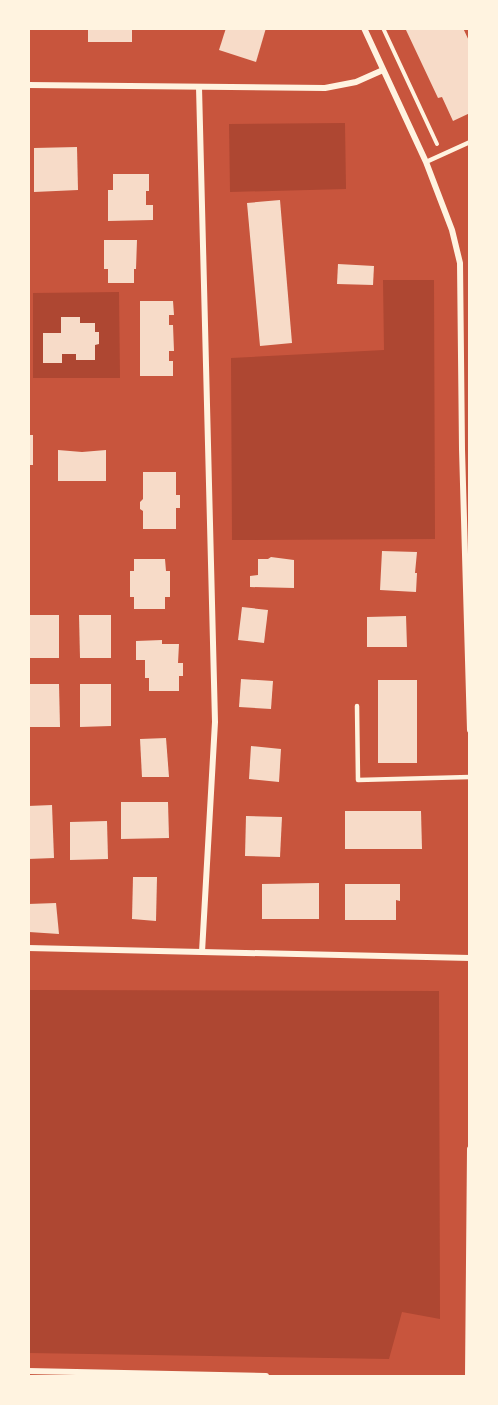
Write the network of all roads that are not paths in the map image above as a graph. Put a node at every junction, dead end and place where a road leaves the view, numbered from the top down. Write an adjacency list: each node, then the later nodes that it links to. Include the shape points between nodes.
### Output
1 (364, 28): 2 (street)
2 (384, 70): 4 (street, via 356,82 325,88); 6 (street)
3 (28, 85): 4 (street)
4 (199, 87): 12 (street, via 215,722)
5 (470, 142): 6 (lane)
6 (426, 162): 7 (street, via 460,263)
7 (466, 449): 9 (street)
8 (357, 706): 10 (lane, via 358,780)
9 (470, 730)
10 (470, 777)
11 (28, 948): 12 (street)
12 (202, 952): 13 (street)
13 (470, 958)
14 (470, 1149): 18 (street)
15 (28, 1371): 16 (street)
16 (227, 1376): 17 (street)
17 (266, 1377)
18 (468, 1377)

